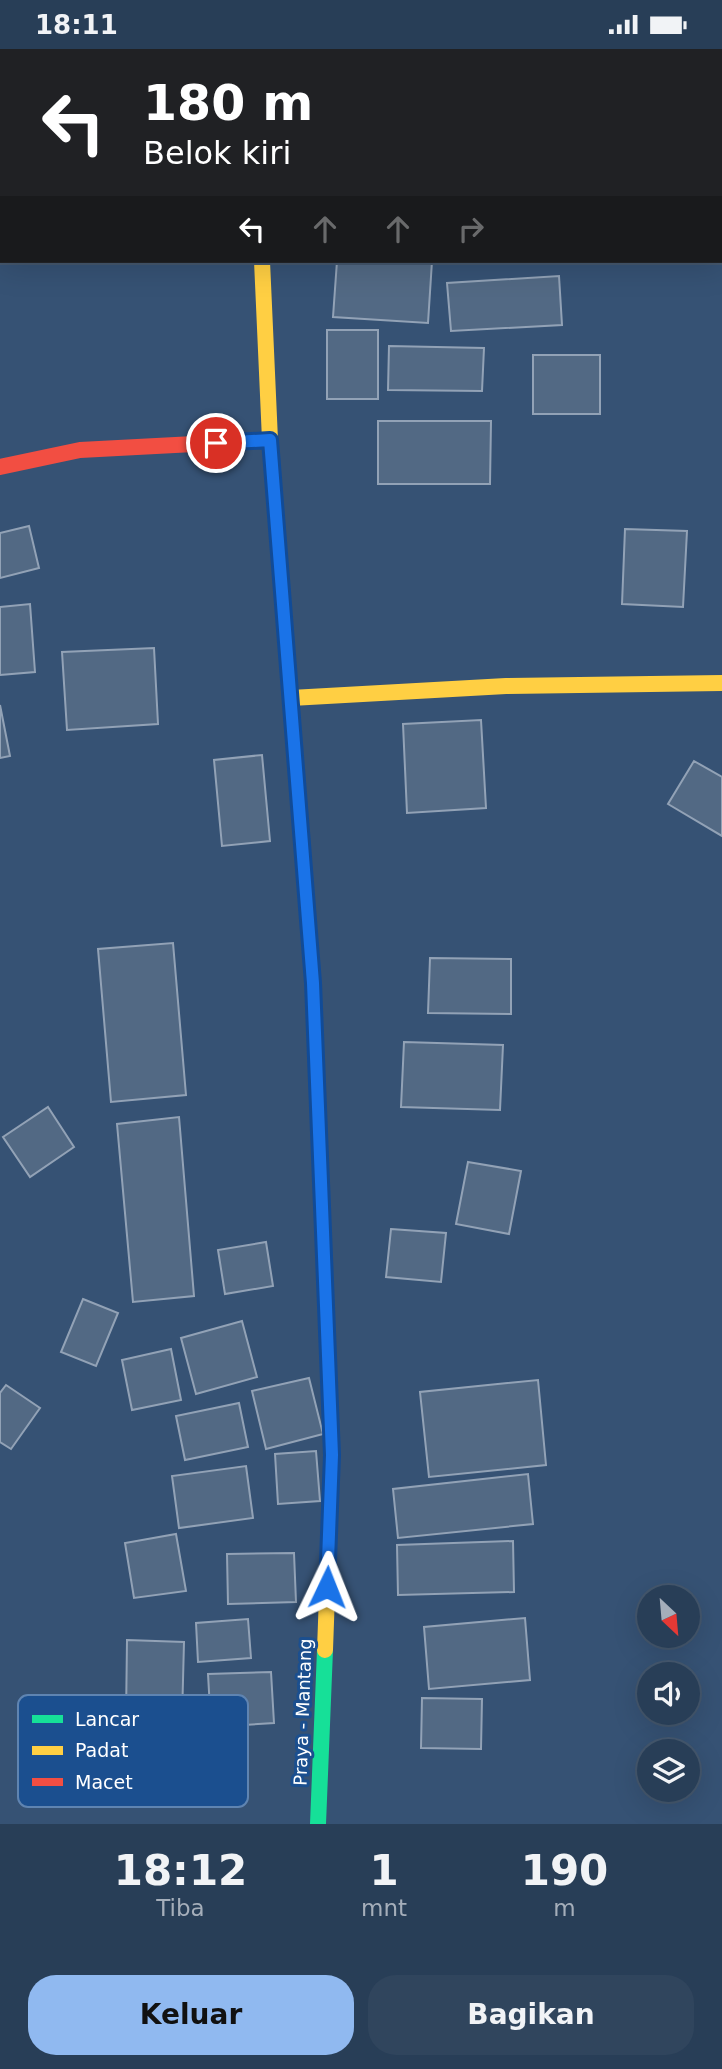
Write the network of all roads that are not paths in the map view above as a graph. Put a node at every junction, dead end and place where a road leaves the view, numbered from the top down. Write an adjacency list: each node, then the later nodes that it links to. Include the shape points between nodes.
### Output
1 (262, 263): 2 (main road, Praya - Mantang)
2 (270, 440): 3 (main road, via 80,450); 5 (main road, Praya - Mantang)
3 (0, 467)
4 (722, 683): 5 (main road, via 436,688)
5 (291, 698): 6 (main road, Praya - Mantang, via 313,983 332,1455)
6 (318, 1824)

